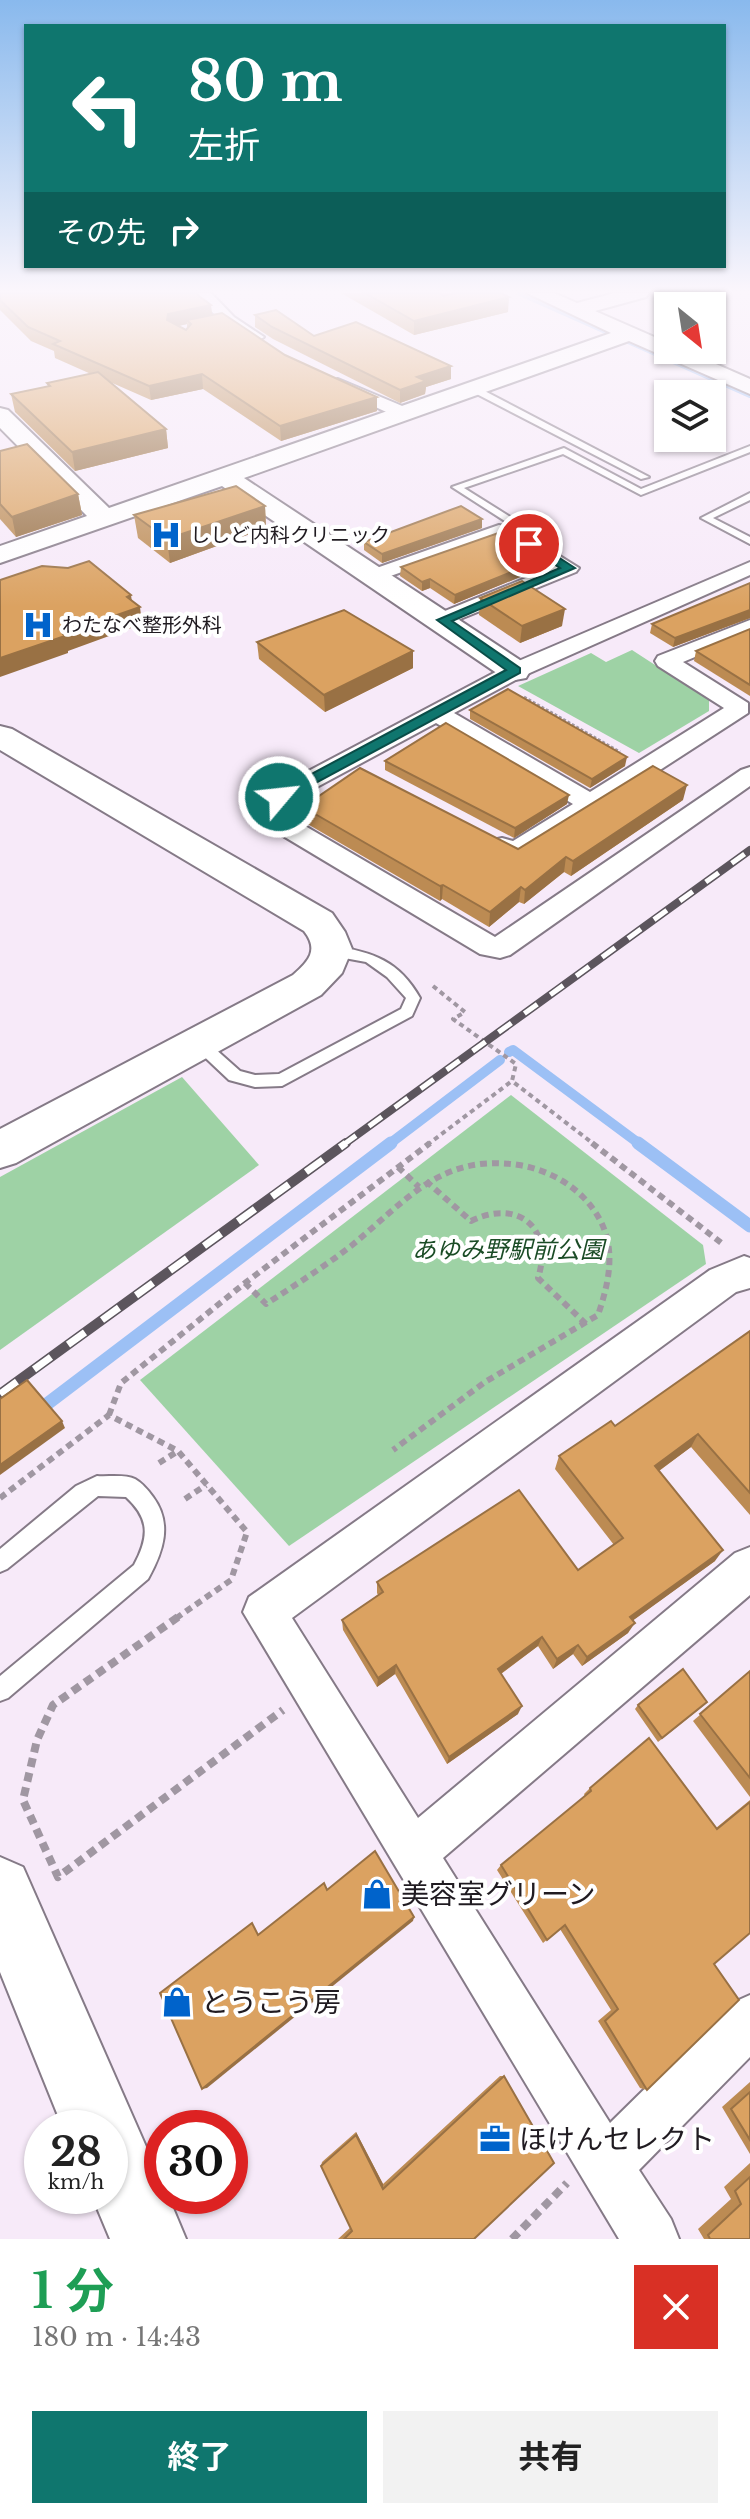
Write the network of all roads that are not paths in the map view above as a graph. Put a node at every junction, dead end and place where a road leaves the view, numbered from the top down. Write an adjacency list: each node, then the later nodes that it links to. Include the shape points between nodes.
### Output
1 (369, 397): 4 (street)
2 (444, 397): 4 (street)
3 (490, 397): 8 (lane)
4 (401, 412): 7 (street)
5 (0, 415): 10 (street)
6 (750, 449): 11 (lane, via 641,492 564,451 457,487 517,525)
7 (223, 475): 10 (street); 15 (street)
8 (644, 477)
9 (750, 496): 12 (lane, via 706,518)
10 (104, 518): 13 (street)
11 (508, 532): 15 (street); 16 (street, via 569,568)
12 (750, 541)
13 (0, 555)
14 (750, 568): 18 (street)
15 (375, 575): 16 (street)
16 (443, 620): 18 (street)
17 (750, 626): 24 (street, via 666,661 740,708)
18 (517, 682): 19 (street)
19 (437, 713): 21 (street); 24 (street)
20 (0, 736): 26 (street, via 318,922 330,936)
21 (344, 762): 22 (street, via 257,809 490,947 500,948); 23 (street)
22 (750, 775)
23 (370, 776)
24 (590, 803): 25 (street, via 515,852)
25 (475, 831)
26 (333, 951): 27 (street, via 328,968 307,985); 27 (lane, via 365,957 382,967 410,991 407,1012 282,1080 262,1083 239,1080)
27 (199, 1043): 28 (street)
28 (0, 1150)
29 (747, 1272): 33 (street, via 723,1281 264,1612)
30 (0, 1562): 32 (lane, via 97,1486 130,1487 148,1503 154,1517 152,1554 141,1572)
31 (750, 1568): 33 (street)
32 (0, 1690)
33 (413, 1853): 37 (street)
34 (29, 1884): 36 (street)
35 (750, 2021): 37 (street)
36 (95, 2110)
37 (603, 2158): 40 (street)
38 (128, 2193): 39 (street)
39 (148, 2239)
40 (651, 2239)

